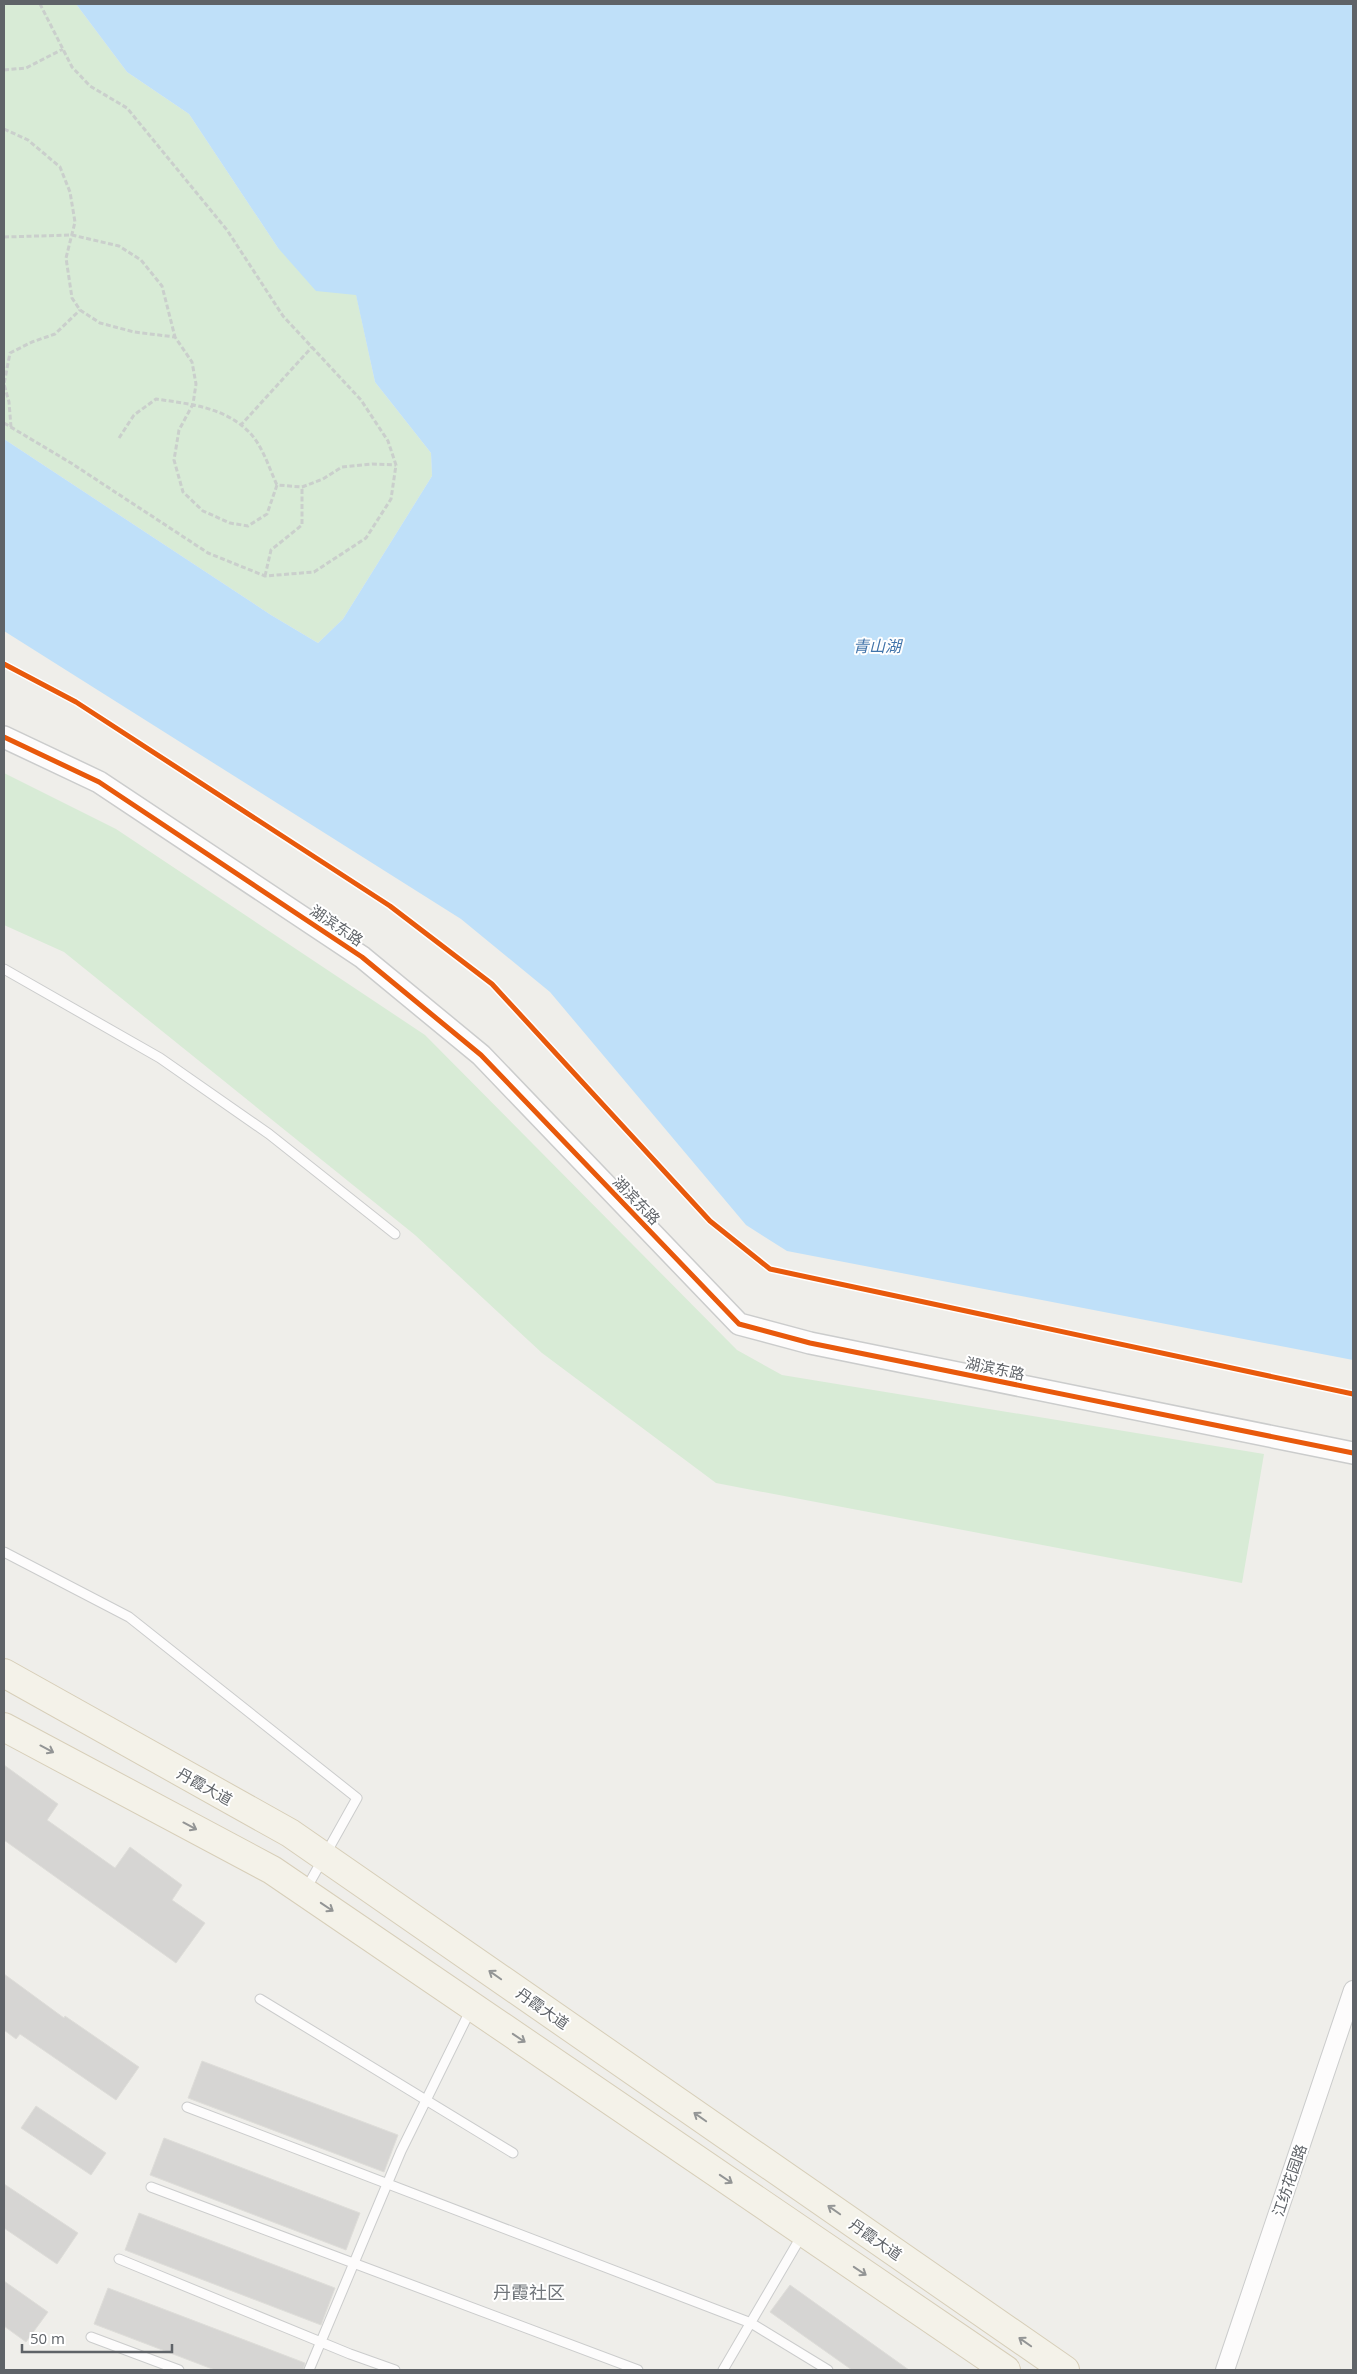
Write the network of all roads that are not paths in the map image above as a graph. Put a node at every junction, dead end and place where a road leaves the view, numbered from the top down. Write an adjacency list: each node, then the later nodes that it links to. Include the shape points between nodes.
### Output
1 (4, 737): 4 (street, 湖滨东路, via 99,782 362,957 481,1055 739,1324 810,1343)
2 (4, 969): 3 (lane, via 160,1058 269,1134)
3 (395, 1234)
4 (1353, 1453)
5 (4, 1552): 8 (lane, via 129,1616 357,1798)
6 (4, 1674): 8 (main road, 丹霞大道, via 290,1833)
7 (4, 1726): 9 (main road, one-way to 9, via 272,1870)
8 (324, 1856): 9 (lane); 31 (main road, 丹霞大道, one-way to 8)
9 (304, 1892): 12 (main road, one-way to 12)
10 (1353, 1990): 32 (street, 江纺花园路)
11 (260, 1999): 13 (lane)
12 (473, 2006): 13 (lane); 18 (main road, one-way to 18)
13 (426, 2100): 15 (lane); 16 (lane)
14 (187, 2107): 16 (lane)
15 (513, 2153)
16 (387, 2184): 20 (lane); 21 (lane)
17 (151, 2187): 20 (lane)
18 (804, 2233): 21 (lane); 30 (main road, one-way to 30)
19 (119, 2259): 23 (lane)
20 (354, 2263): 23 (lane); 27 (lane)
21 (751, 2323): 28 (lane); 29 (lane)
22 (91, 2337): 24 (lane)
23 (321, 2342): 25 (lane); 26 (lane)
24 (179, 2370)
25 (309, 2370)
26 (395, 2370)
27 (638, 2370)
28 (723, 2370)
29 (828, 2370)
30 (1006, 2370)
31 (1065, 2370)
32 (1225, 2370)

